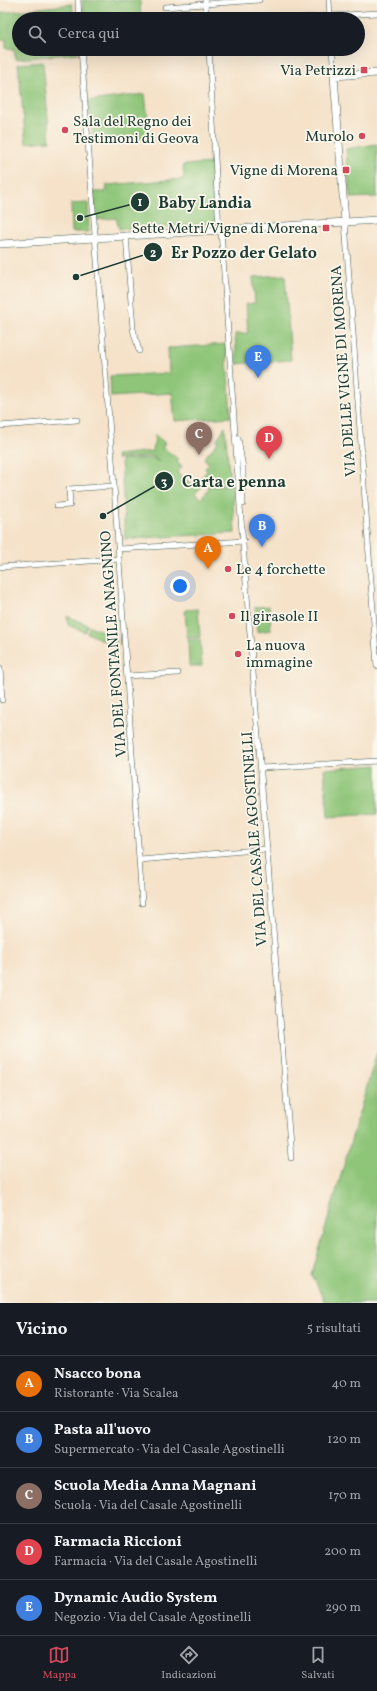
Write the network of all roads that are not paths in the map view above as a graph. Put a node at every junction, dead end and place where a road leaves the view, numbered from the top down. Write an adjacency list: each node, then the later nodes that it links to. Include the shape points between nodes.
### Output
1 (78, 0): 6 (street)
2 (259, 0): 4 (street)
3 (329, 0): 8 (street)
4 (205, 2): 5 (street); 7 (street)
5 (164, 7)
6 (79, 12)
7 (206, 12)
8 (330, 12)
9 (377, 12): 10 (street)
10 (365, 13)
11 (82, 56): 20 (street, VIA DEL FONTANILE ANAGNINO)
12 (209, 56): 18 (street, VIA DEL CASALE AGOSTINELLI)
13 (333, 56): 15 (street, VIA DELLE VIGNE DI MORENA)
14 (377, 73): 15 (street)
15 (334, 76): 17 (street, VIA DELLE VIGNE DI MORENA)
16 (377, 220): 17 (street)
17 (345, 222): 18 (street); 31 (street, VIA DELLE VIGNE DI MORENA)
18 (220, 230): 19 (street); 27 (street, VIA DEL CASALE AGOSTINELLI, via 236,434 244,472)
19 (126, 235): 20 (street); 22 (street, via 133,330)
20 (95, 237): 21 (street); 25 (street, VIA DEL FONTANILE ANAGNINO)
21 (0, 244)
22 (139, 351)
23 (77, 420): 24 (street)
24 (0, 426)
25 (114, 486): 26 (street, via 69,489 70,506); 28 (street, VIA DEL FONTANILE ANAGNINO)
26 (57, 506)
27 (244, 541): 28 (street); 37 (street, VIA DEL CASALE AGOSTINELLI)
28 (119, 549): 29 (street, VIA DEL FONTANILE ANAGNINO)
29 (119, 559): 30 (street); 34 (street, VIA DEL FONTANILE ANAGNINO)
30 (0, 567)
31 (377, 666)
32 (0, 669): 35 (street)
33 (178, 673): 34 (street)
34 (127, 676): 39 (street, VIA DEL FONTANILE ANAGNINO)
35 (2, 700)
36 (377, 761): 37 (street)
37 (261, 768): 38 (street, VIA DEL CASALE AGOSTINELLI)
38 (267, 849): 39 (street); 41 (street, VIA DEL CASALE AGOSTINELLI)
39 (140, 860): 40 (street, VIA DEL FONTANILE ANAGNINO)
40 (142, 903)
41 (291, 1158)

